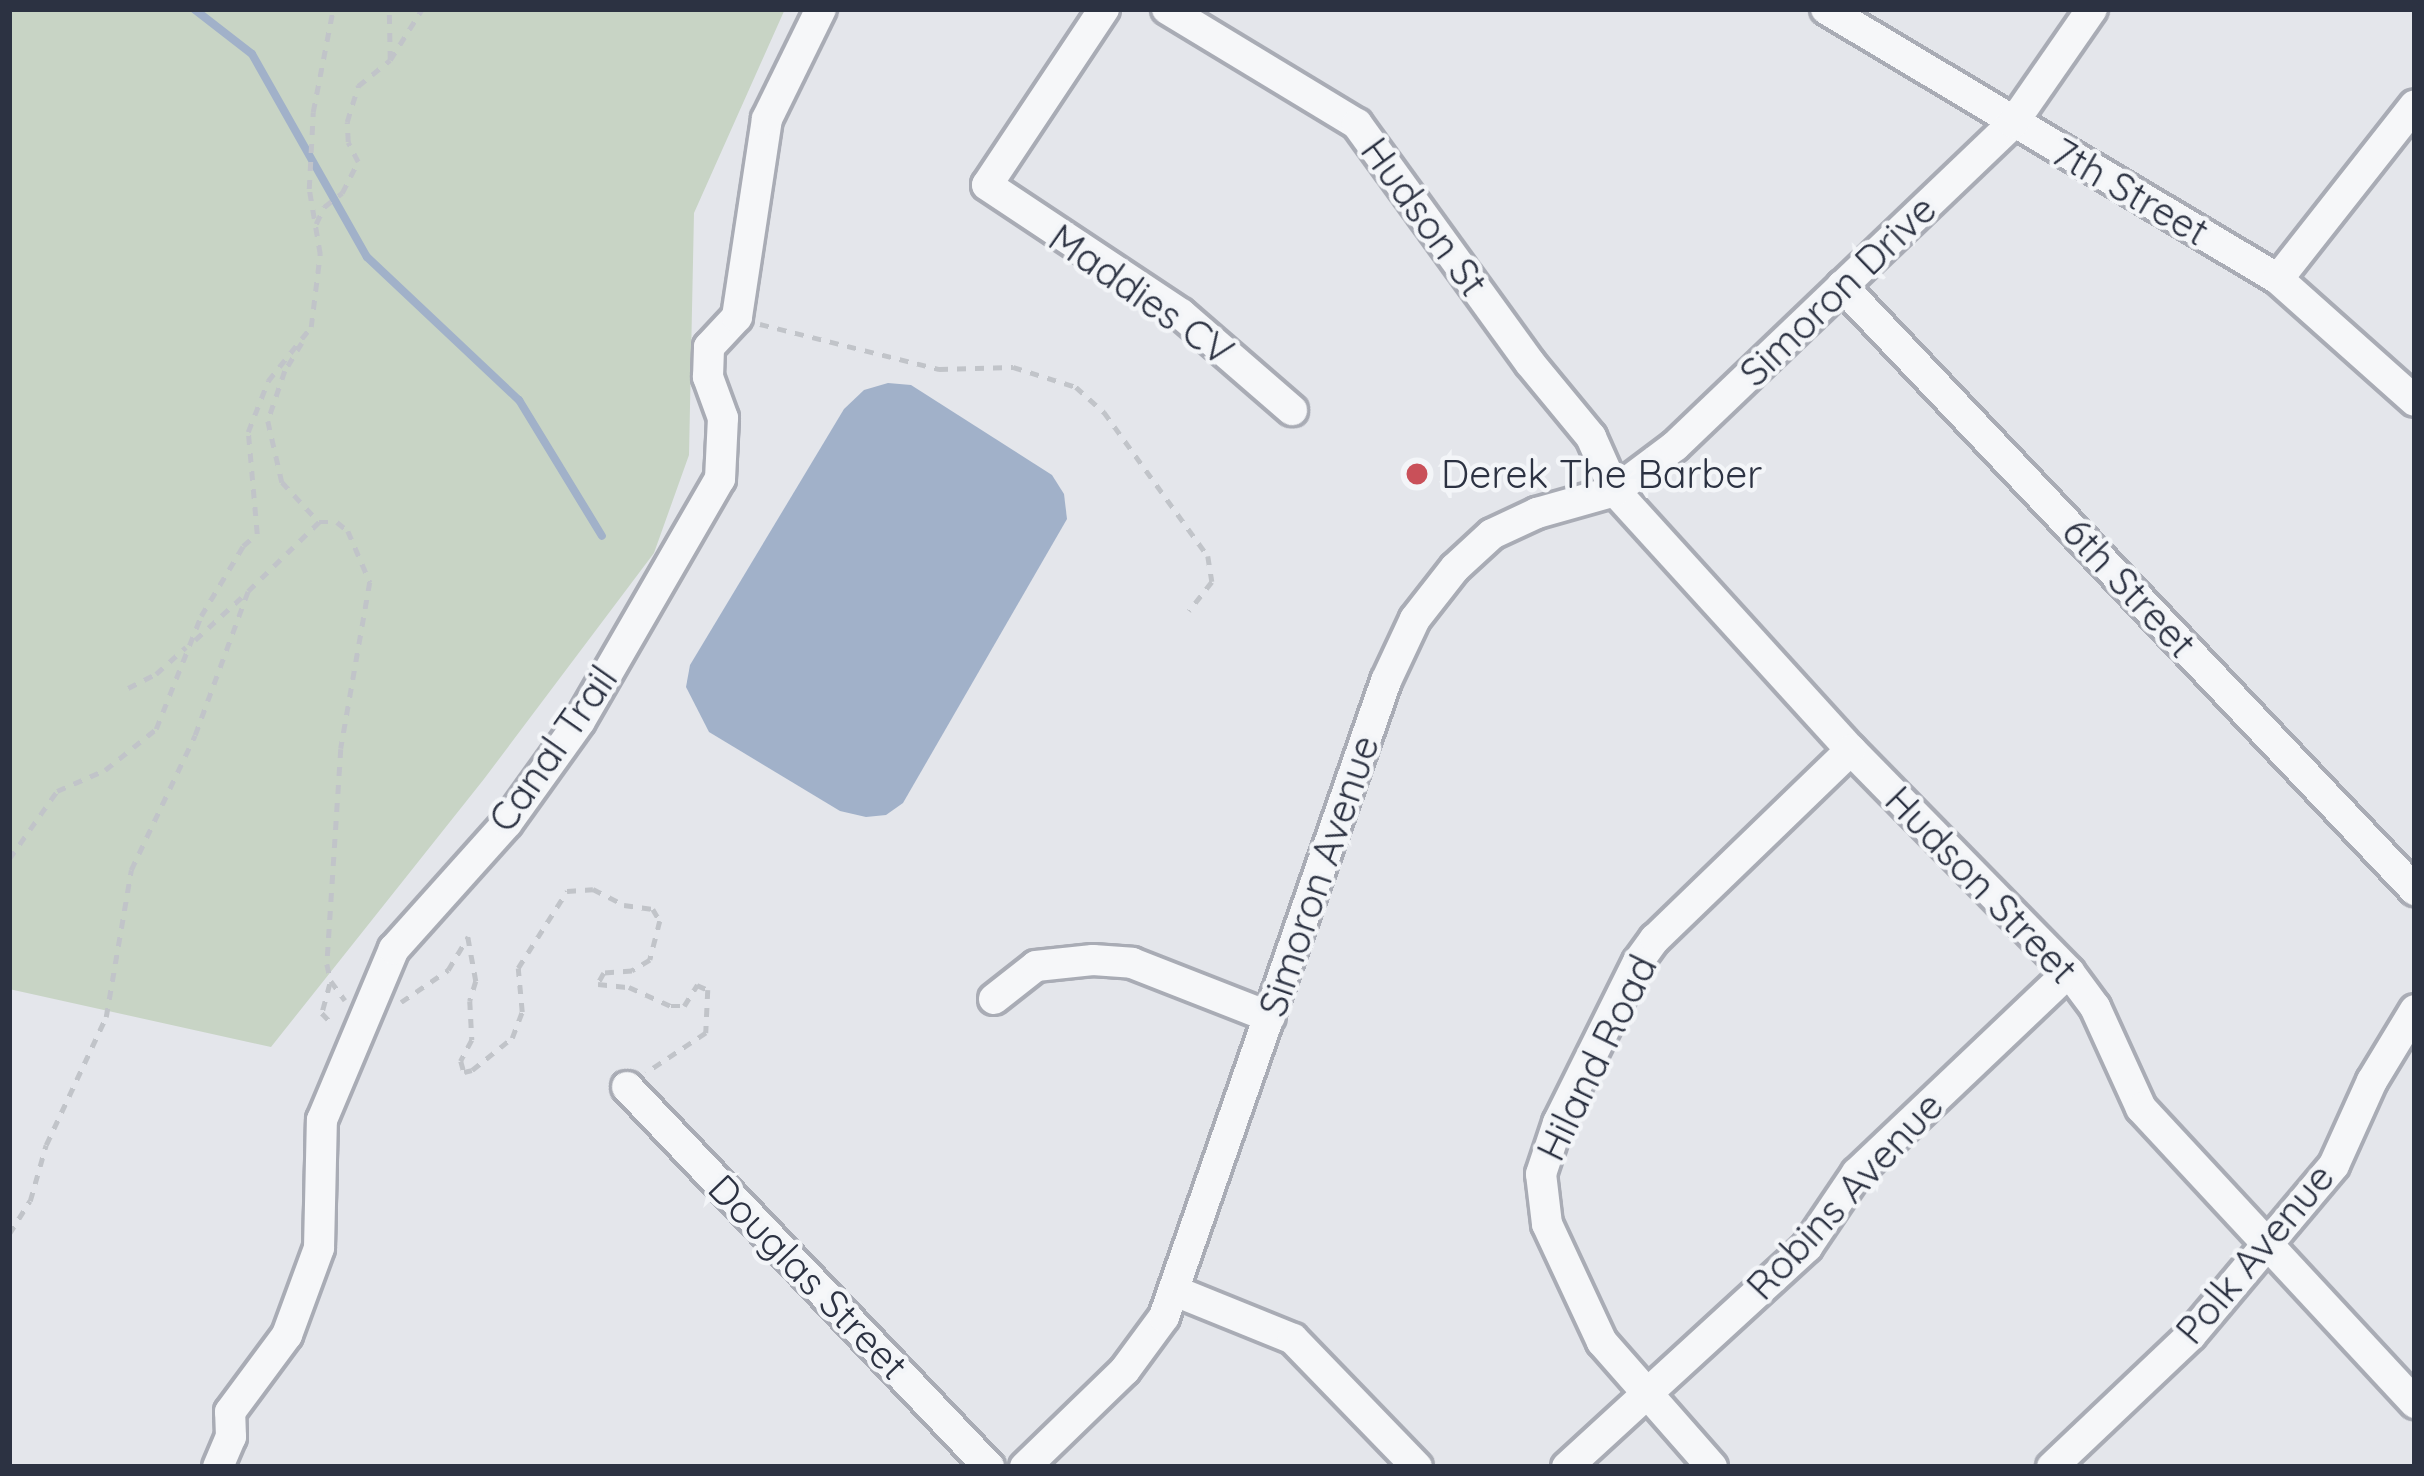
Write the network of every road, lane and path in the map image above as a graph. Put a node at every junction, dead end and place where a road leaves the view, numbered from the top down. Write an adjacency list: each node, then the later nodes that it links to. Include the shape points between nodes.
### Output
1 (333, 9): 12 (path, via 314,112)
2 (389, 9): 9 (path)
3 (422, 9): 9 (path)
4 (821, 9): 15 (street, Canal Trail, via 767,119)
5 (1105, 9): 18 (street, Maddies CV, via 987,185 1181,314)
6 (1167, 9): 19 (street, Hudson St, via 1357,124 1591,437)
7 (1826, 9): 11 (street, 7th Street)
8 (2092, 9): 11 (street, Simoron Drive)
9 (390, 60): 12 (path, via 358,86 347,122 358,162)
10 (2415, 105): 13 (street)
11 (2013, 123): 13 (street, 7th Street); 14 (street, Simoron Drive)
12 (313, 230): 16 (path, via 320,254)
13 (2278, 279): 17 (street, 7th Street)
14 (1842, 286): 19 (street, Simoron Drive, via 1675,446); 28 (street, 6th Street)
15 (737, 317): 23 (path, via 897,361 1012,367 1076,387 1104,412 1208,556 1212,582); 35 (street, Canal Trail, via 709,347 708,377 723,418 720,479 580,721 507,823 394,949)
16 (311, 328): 21 (path, via 268,421 282,482); 24 (path, via 256,406 247,453 256,534)
17 (2415, 401)
18 (1292, 410)
19 (1615, 491): 20 (street, Simoron Drive); 26 (street, Hudson Street)
20 (1537, 513): 34 (street, Simoron Avenue, via 1492,534 1414,620)
21 (319, 522): 22 (path); 30 (path, via 348,531 370,582 341,749)
22 (248, 591): 24 (path); 37 (path, via 195,735 131,870 106,1017)
23 (1189, 610)
24 (190, 644): 25 (path); 27 (path, via 157,729 105,770 57,791)
25 (128, 688)
26 (1851, 750): 29 (street, Hudson Street); 40 (street, Hiland Road, via 1655,939 1548,1148 1541,1174 1547,1224 1601,1342)
27 (9, 859)
28 (2415, 890)
29 (2069, 972): 38 (street, Hudson Street, via 2096,1007 2141,1108); 40 (street, Robins Avenue, via 1857,1172 1807,1247)
30 (331, 981): 35 (path); 35 (path, via 324,1020)
31 (994, 999): 34 (street, via 1036,966 1094,960 1132,963)
32 (2415, 1010): 38 (street, Polk Avenue, via 2334,1166)
33 (395, 1013): 36 (path, via 448,970 468,937 476,981 472,1040 461,1061 464,1072 472,1070 512,1038 522,1012 518,968 567,891 593,889 653,909 660,921 650,960 604,974 598,984 629,987 671,1006 684,1006 697,985 708,990 706,1034)
34 (1270, 1017): 39 (street, Simoron Avenue)
35 (360, 1029): 42 (street, Canal Trail, via 322,1120 319,1248 287,1336 230,1412)
36 (627, 1087): 43 (street, Douglas Street)
37 (9, 1234)
38 (2268, 1247): 41 (street, Hudson Street); 48 (street, Polk Avenue, via 2191,1335)
39 (1175, 1292): 44 (street, Simoron Avenue, via 1145,1347); 45 (street, via 1293,1340)
40 (1645, 1395): 46 (street, Robins Avenue); 47 (street, Hiland Road)
41 (2415, 1403)
42 (218, 1467)
43 (989, 1467)
44 (1025, 1467)
45 (1417, 1467)
46 (1567, 1467)
47 (1712, 1467)
48 (2052, 1467)

